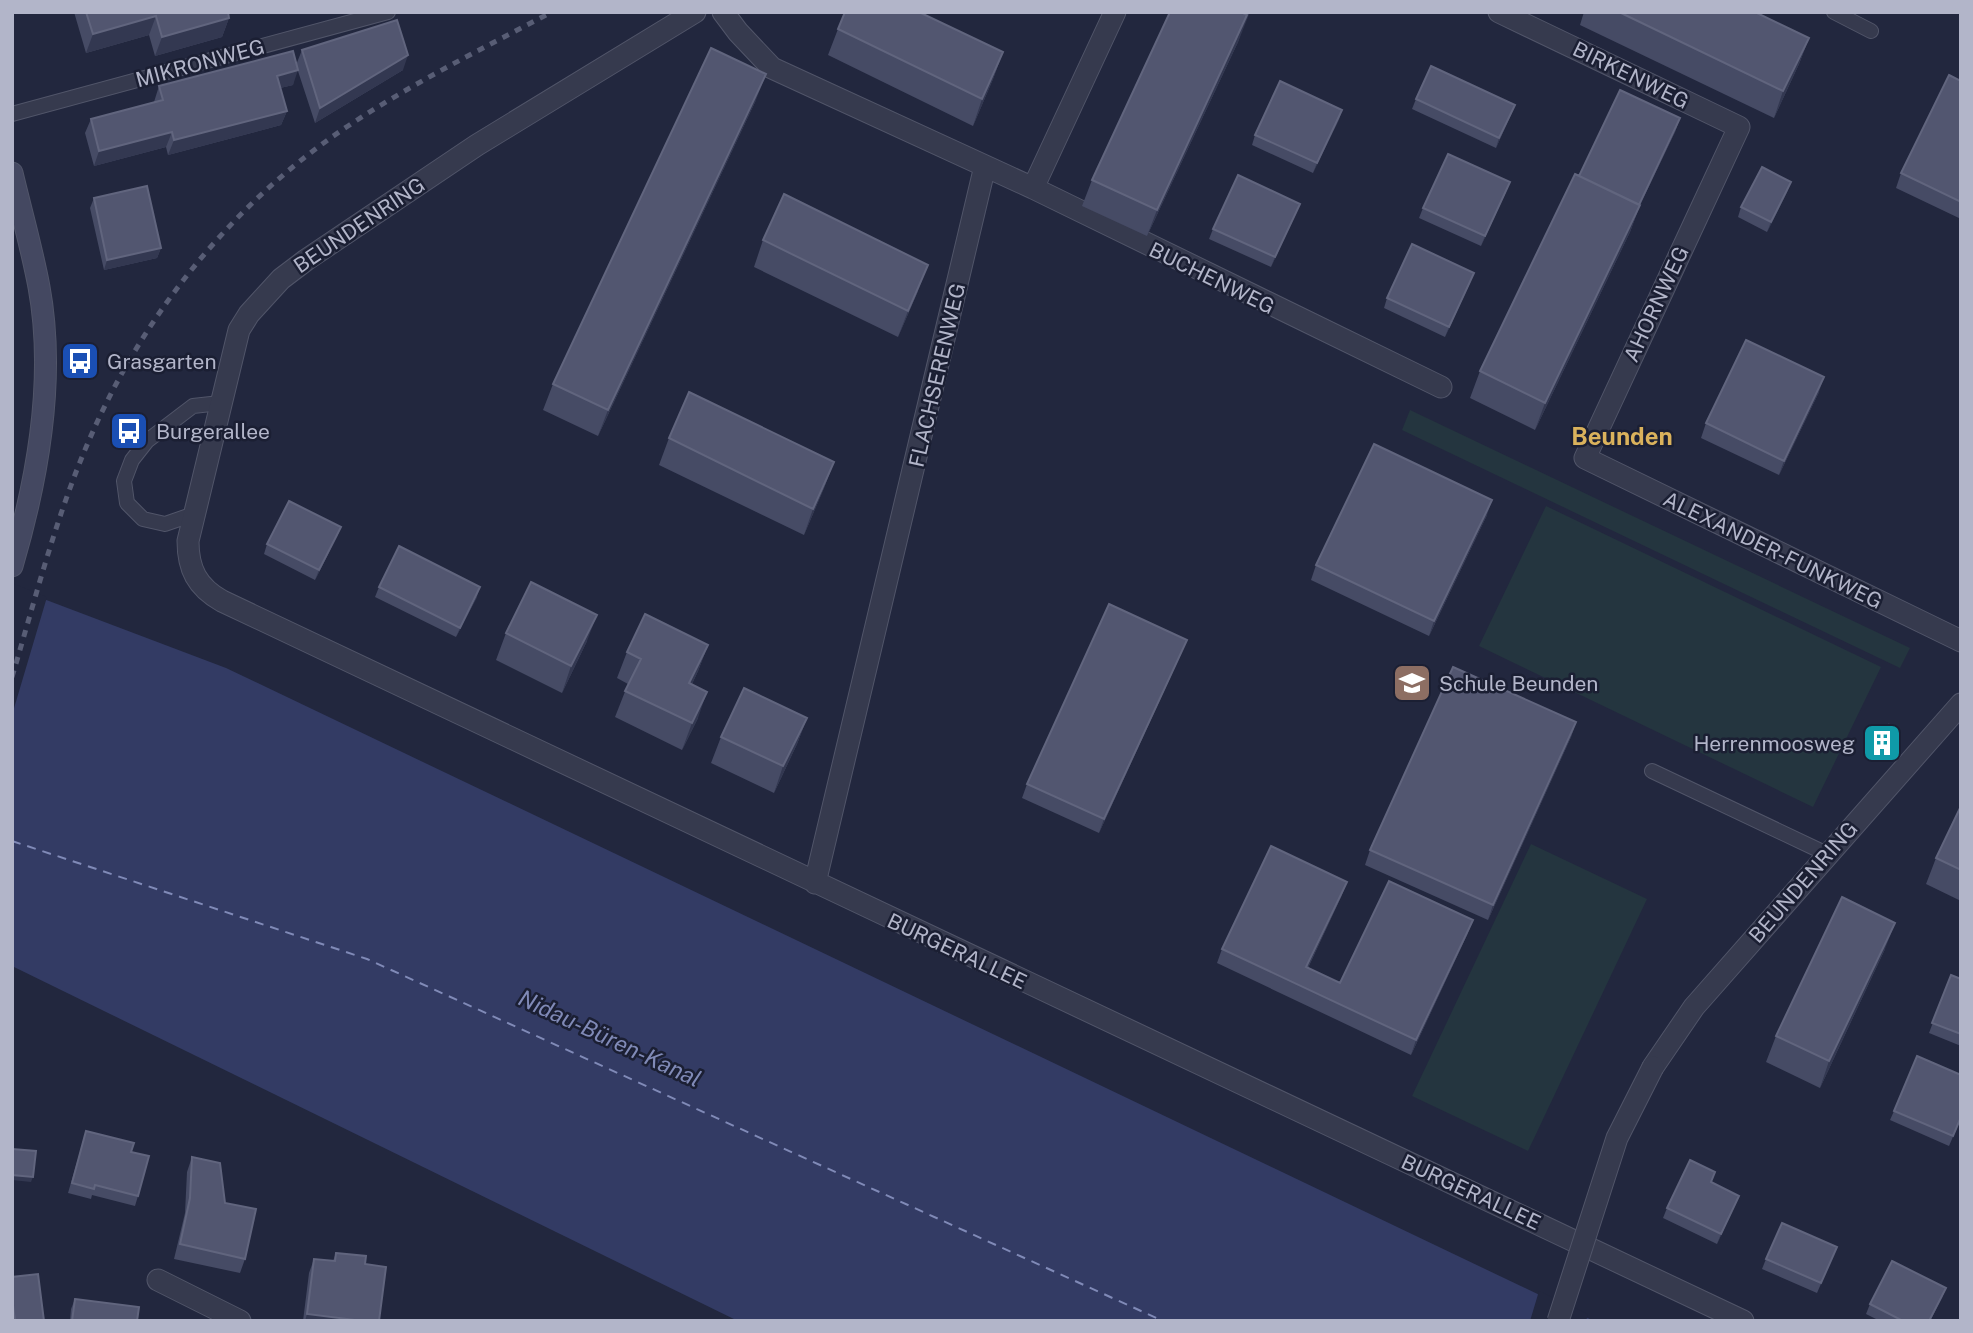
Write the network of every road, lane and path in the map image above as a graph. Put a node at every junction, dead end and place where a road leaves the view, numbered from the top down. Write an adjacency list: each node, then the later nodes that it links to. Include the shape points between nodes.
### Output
1 (387, 12): 8 (lane, MIKRONWEG)
2 (695, 12): 14 (street, BEUNDENRING, via 477,145 281,279 239,330)
3 (723, 12): 10 (street, via 772,68)
4 (1115, 12): 12 (street)
5 (1499, 12): 9 (street, BIRKENWEG, via 1739,127)
6 (1834, 12): 7 (lane)
7 (1871, 31)
8 (12, 114)
9 (1729, 151): 15 (street, AHORNWEG)
10 (985, 166): 12 (street, BUCHENWEG); 23 (street, FLACHSERENWEG)
11 (12, 173): 18 (main road, via 39,288 45,346 36,471)
12 (1033, 188): 13 (street, BUCHENWEG)
13 (1441, 387)
14 (220, 403): 16 (street, BEUNDENRING); 16 (lane, via 193,406 147,441 132,460 124,481 127,503 143,519 165,524)
15 (1585, 458): 19 (street, ALEXANDER-FUNKWEG)
16 (194, 514): 17 (street, BEUNDENRING)
17 (188, 561): 23 (street, BURGERALLEE, via 197,582 222,601)
18 (12, 566)
19 (1961, 641)
20 (1961, 704): 22 (street, BEUNDENRING)
21 (1652, 771): 22 (lane)
22 (1827, 854): 26 (street, BEUNDENRING, bridge, via 1694,1007 1653,1067 1617,1138)
23 (815, 883): 27 (street, BURGERALLEE)
24 (158, 1280): 25 (street)
25 (240, 1321)
26 (1558, 1321)
27 (1743, 1321)

